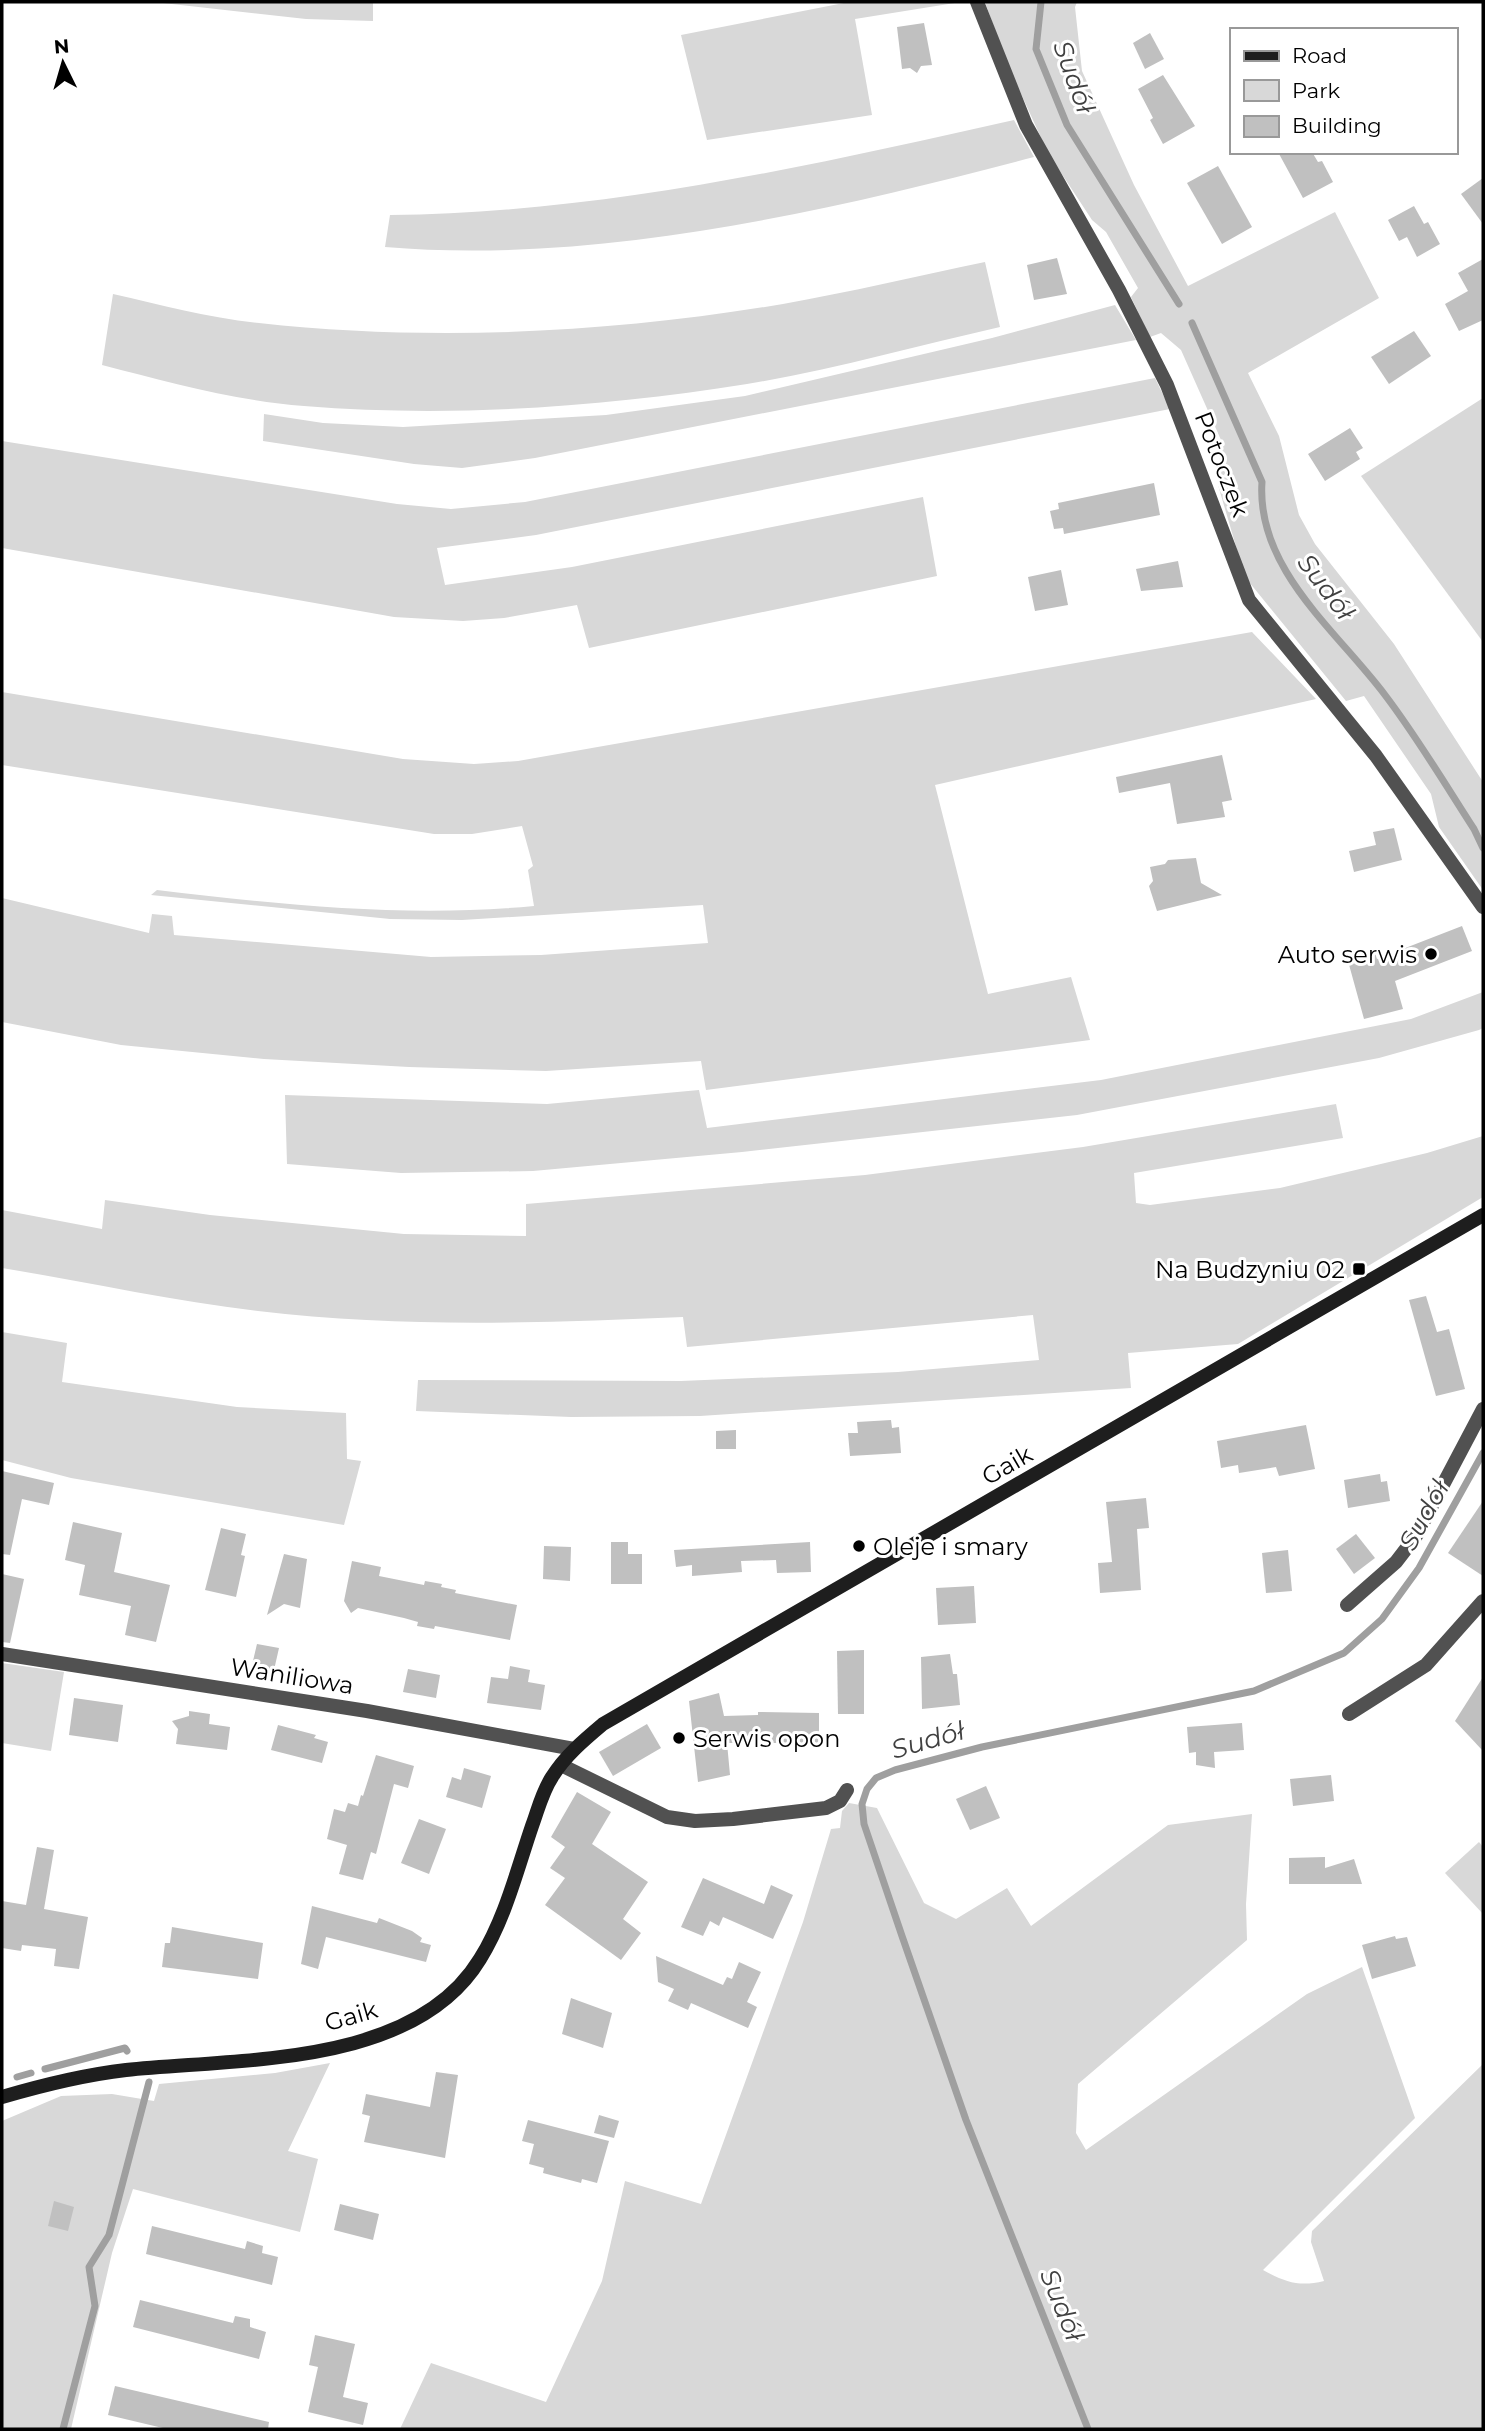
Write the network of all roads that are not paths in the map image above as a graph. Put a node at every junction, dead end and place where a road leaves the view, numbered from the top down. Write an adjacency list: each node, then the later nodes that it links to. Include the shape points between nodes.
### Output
1 (977, 2): 2 (street, Potoczek, via 1026,125 1167,384 1249,600 1376,756)
2 (1483, 907)
3 (1483, 1215): 9 (street, Gaik, via 603,1724)
4 (1483, 1409): 6 (street, via 1416,1536 1396,1562)
5 (1483, 1601): 8 (street, via 1426,1665)
6 (1347, 1605)
7 (2, 1654): 9 (street, Waniliowa, via 367,1711)
8 (1349, 1714)
9 (574, 1749): 10 (street, Gaik)
10 (561, 1765): 11 (street, via 667,1817 695,1821 826,1808 840,1801); 12 (street, Gaik, via 543,1794 481,1958 464,1982 433,2009 371,2037 338,2046 124,2070 57,2081)
11 (847, 1790)
12 (2, 2097)

